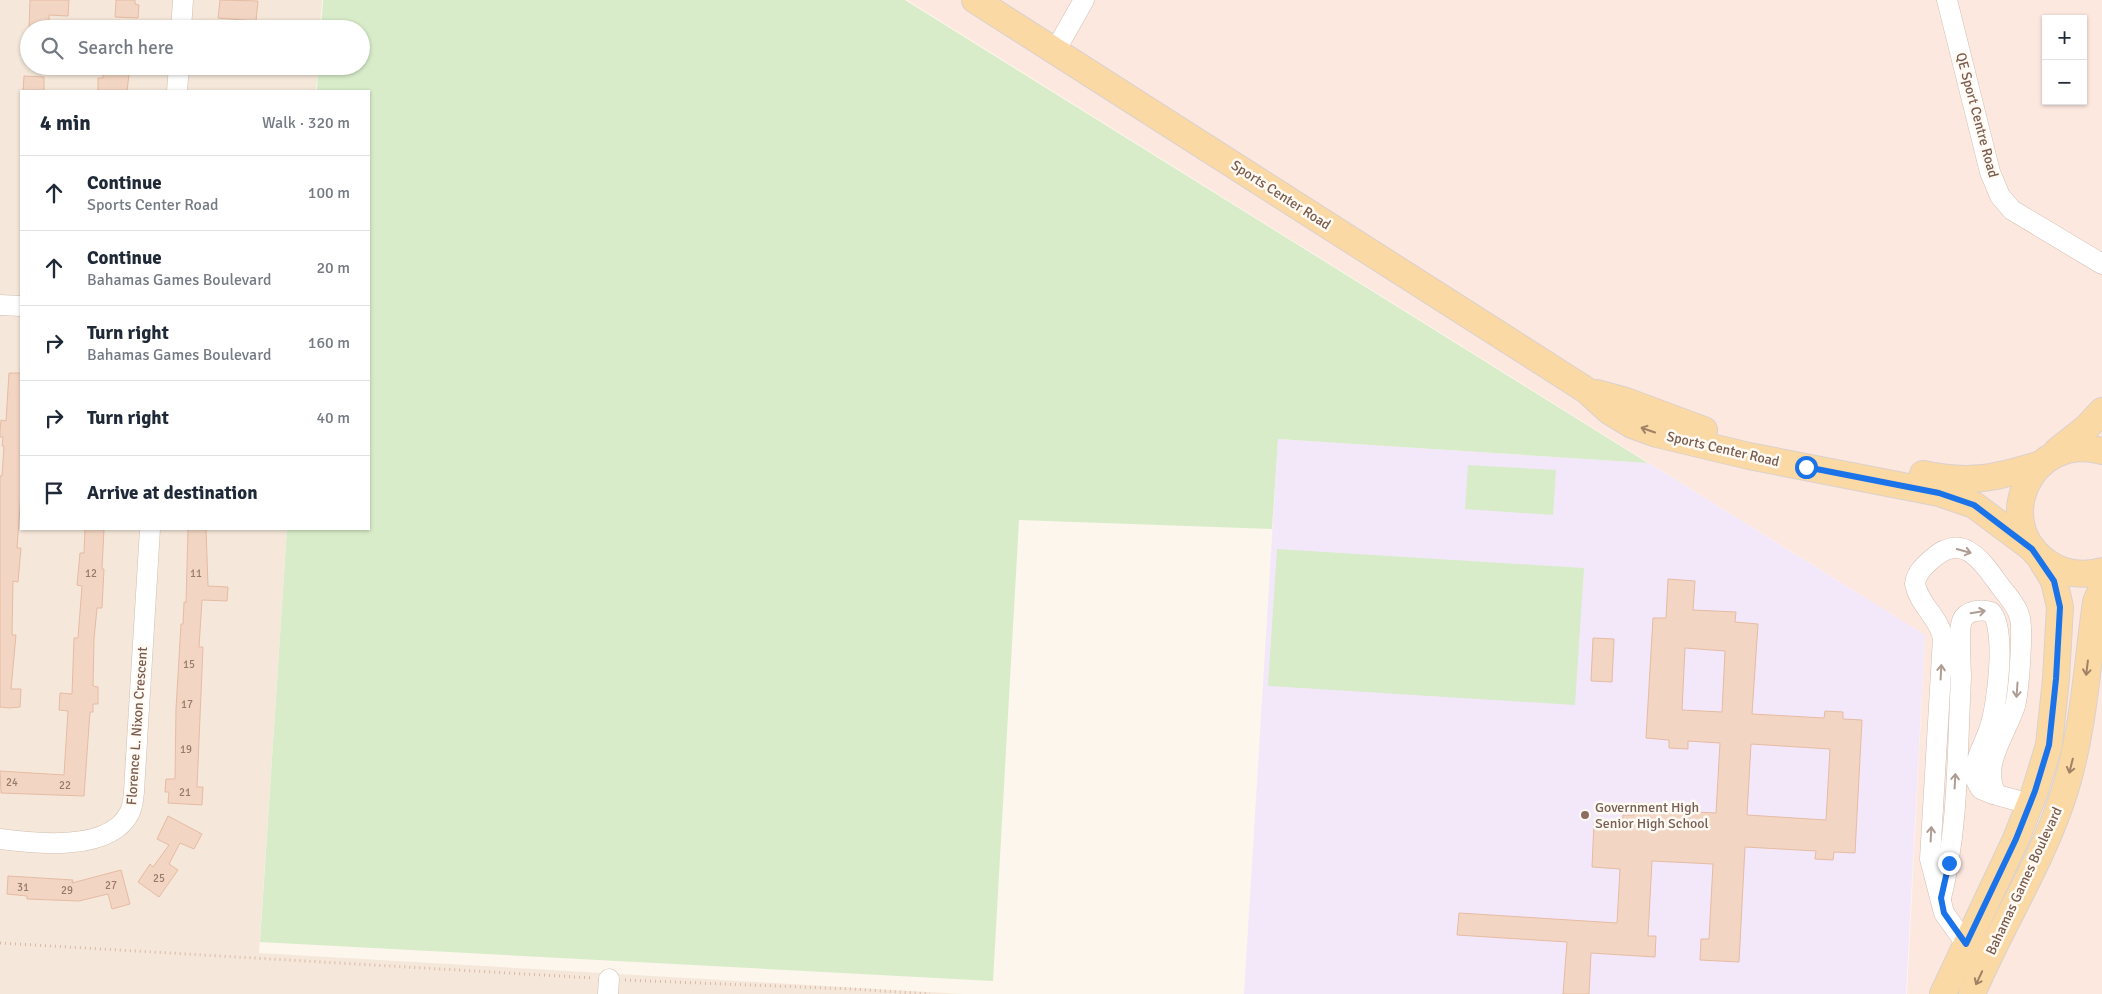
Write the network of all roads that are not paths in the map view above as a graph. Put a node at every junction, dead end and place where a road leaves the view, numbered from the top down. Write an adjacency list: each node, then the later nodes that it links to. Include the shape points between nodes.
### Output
1 (183, 0): 5 (street)
2 (975, 0): 6 (main road, Sports Center Road)
3 (1084, 0): 6 (street)
4 (1947, 0): 9 (street, QE Sport Centre Road, via 1990,172 2000,196 2021,217)
5 (182, 20)
6 (1055, 51): 12 (main road, Sports Center Road)
7 (178, 75): 8 (street)
8 (177, 90)
9 (2102, 264)
10 (0, 304): 11 (street)
11 (20, 306)
12 (1586, 390): 15 (main road, Sports Center Road, via 1744,440 1942,478 1987,479); 17 (main road, Sports Center Road, one-way to 12, via 1984,511 1963,500 1657,434 1632,425 1609,411)
13 (2102, 411): 15 (main road)
14 (2102, 451): 15 (main road, Sports Center Road, via 2078,449)
15 (2046, 460): 17 (main road, via 2030,478 2021,499 2021,522)
16 (150, 530): 22 (street, Florence L. Nixon Crescent, via 135,774 129,813 113,830 89,841)
17 (2036, 553): 18 (main road, via 2066,572 2087,574); 21 (main road, Bahamas Games Boulevard, via 2054,581 2060,607 2049,745)
18 (2102, 571)
19 (2102, 588): 26 (main road, Bahamas Games Boulevard, one-way to 26, via 2096,602 2080,725 2065,790 2052,826)
20 (1997, 795): 21 (street); 23 (street, one-way to 20, via 1953,825 1961,670 1960,627 1963,618 1978,611 1994,615 1998,625 1998,647 1995,709 1976,761 1975,775 1981,789); 23 (street, one-way to 20, via 1932,870 1930,848 1942,638 1939,624 1924,605 1915,584 1926,565 1939,553 1951,549 1969,550 1984,564 2014,605 2021,623 2015,704 1989,774 1991,787)
21 (2030, 804): 24 (main road, Bahamas Games Boulevard, via 2000,876)
22 (0, 840)
23 (1941, 898): 24 (street, via 1944,913)
24 (1966, 944): 25 (main road, Bahamas Games Boulevard)
25 (1943, 994)
26 (1972, 994)

